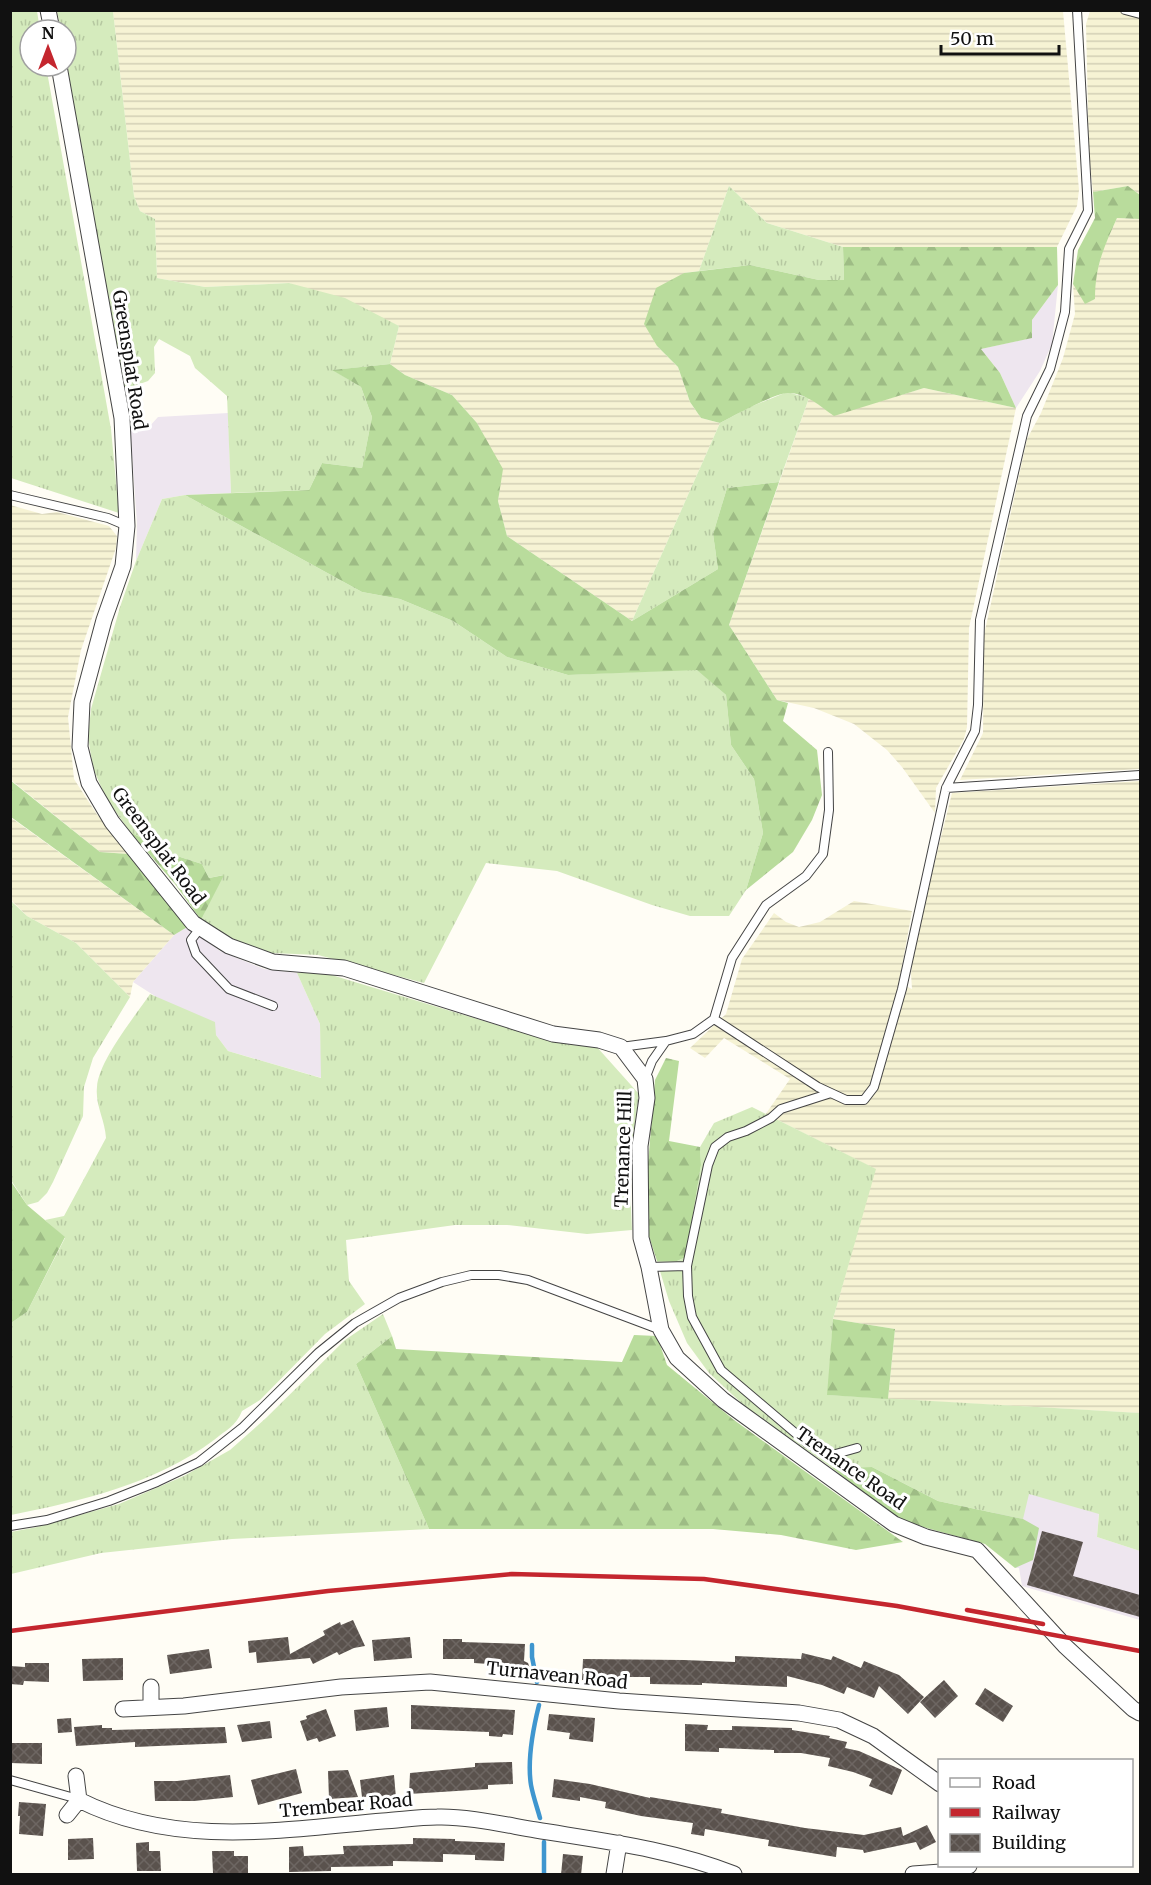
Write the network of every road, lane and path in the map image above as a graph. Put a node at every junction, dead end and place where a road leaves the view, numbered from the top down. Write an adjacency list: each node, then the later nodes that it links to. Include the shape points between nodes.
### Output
1 (1077, 10): 9 (lane, via 1088,211 1070,249 1065,312 1050,369 1026,416 980,620 975,731)
2 (1125, 10): 3 (lane)
3 (1140, 14)
4 (61, 78): 6 (street, Greensplat Road, via 122,418)
5 (10, 495): 6 (lane)
6 (127, 526): 10 (street, Greensplat Road, via 123,566 82,702 80,747 89,783 112,822)
7 (828, 752): 12 (lane, via 829,810 823,854 806,876 766,906 732,958)
8 (1140, 775): 9 (lane)
9 (946, 788): 16 (lane, via 902,989 874,1087 864,1100 846,1100)
10 (201, 927): 11 (lane, via 191,940 207,968 229,989); 14 (street, Greensplat Road, via 229,946 273,962 344,968 553,1034)
11 (273, 1006)
12 (714, 1019): 13 (lane, via 693,1034); 16 (lane)
13 (666, 1041): 14 (lane); 15 (lane)
14 (621, 1047): 15 (street)
15 (645, 1079): 18 (street, Trenance Hill, via 647,1098 640,1146 641,1239)
16 (831, 1093): 17 (lane, via 781,1109 715,1147)
17 (687, 1266): 18 (lane); 21 (lane, via 692,1317 721,1370 807,1443 832,1455)
18 (649, 1267): 19 (street, Trenance Hill)
19 (661, 1330): 20 (street, Trenance Hill); 22 (lane, via 528,1280 471,1275 442,1282 399,1298 355,1323 318,1353 242,1428 199,1462 109,1501 47,1520)
20 (677, 1358): 26 (street, Trenance Road, via 723,1400 894,1524 976,1550 1065,1646)
21 (857, 1448)
22 (10, 1526)
23 (151, 1687): 24 (street)
24 (151, 1707): 25 (street, Turnavean Road); 29 (street, Turnavean Road, via 430,1682 619,1701 799,1713 839,1720 873,1736)
25 (123, 1708)
26 (1140, 1713)
27 (76, 1776): 30 (street)
28 (10, 1780): 30 (lane)
29 (938, 1783)
30 (79, 1800): 31 (street); 32 (street, Trembear Road, via 158,1827 208,1832 266,1831 438,1816)
31 (67, 1815)
32 (619, 1843): 34 (street); 35 (street, Trembear Road, via 703,1862)
33 (964, 1867): 36 (street)
34 (614, 1875)
35 (734, 1875)
36 (914, 1875)

